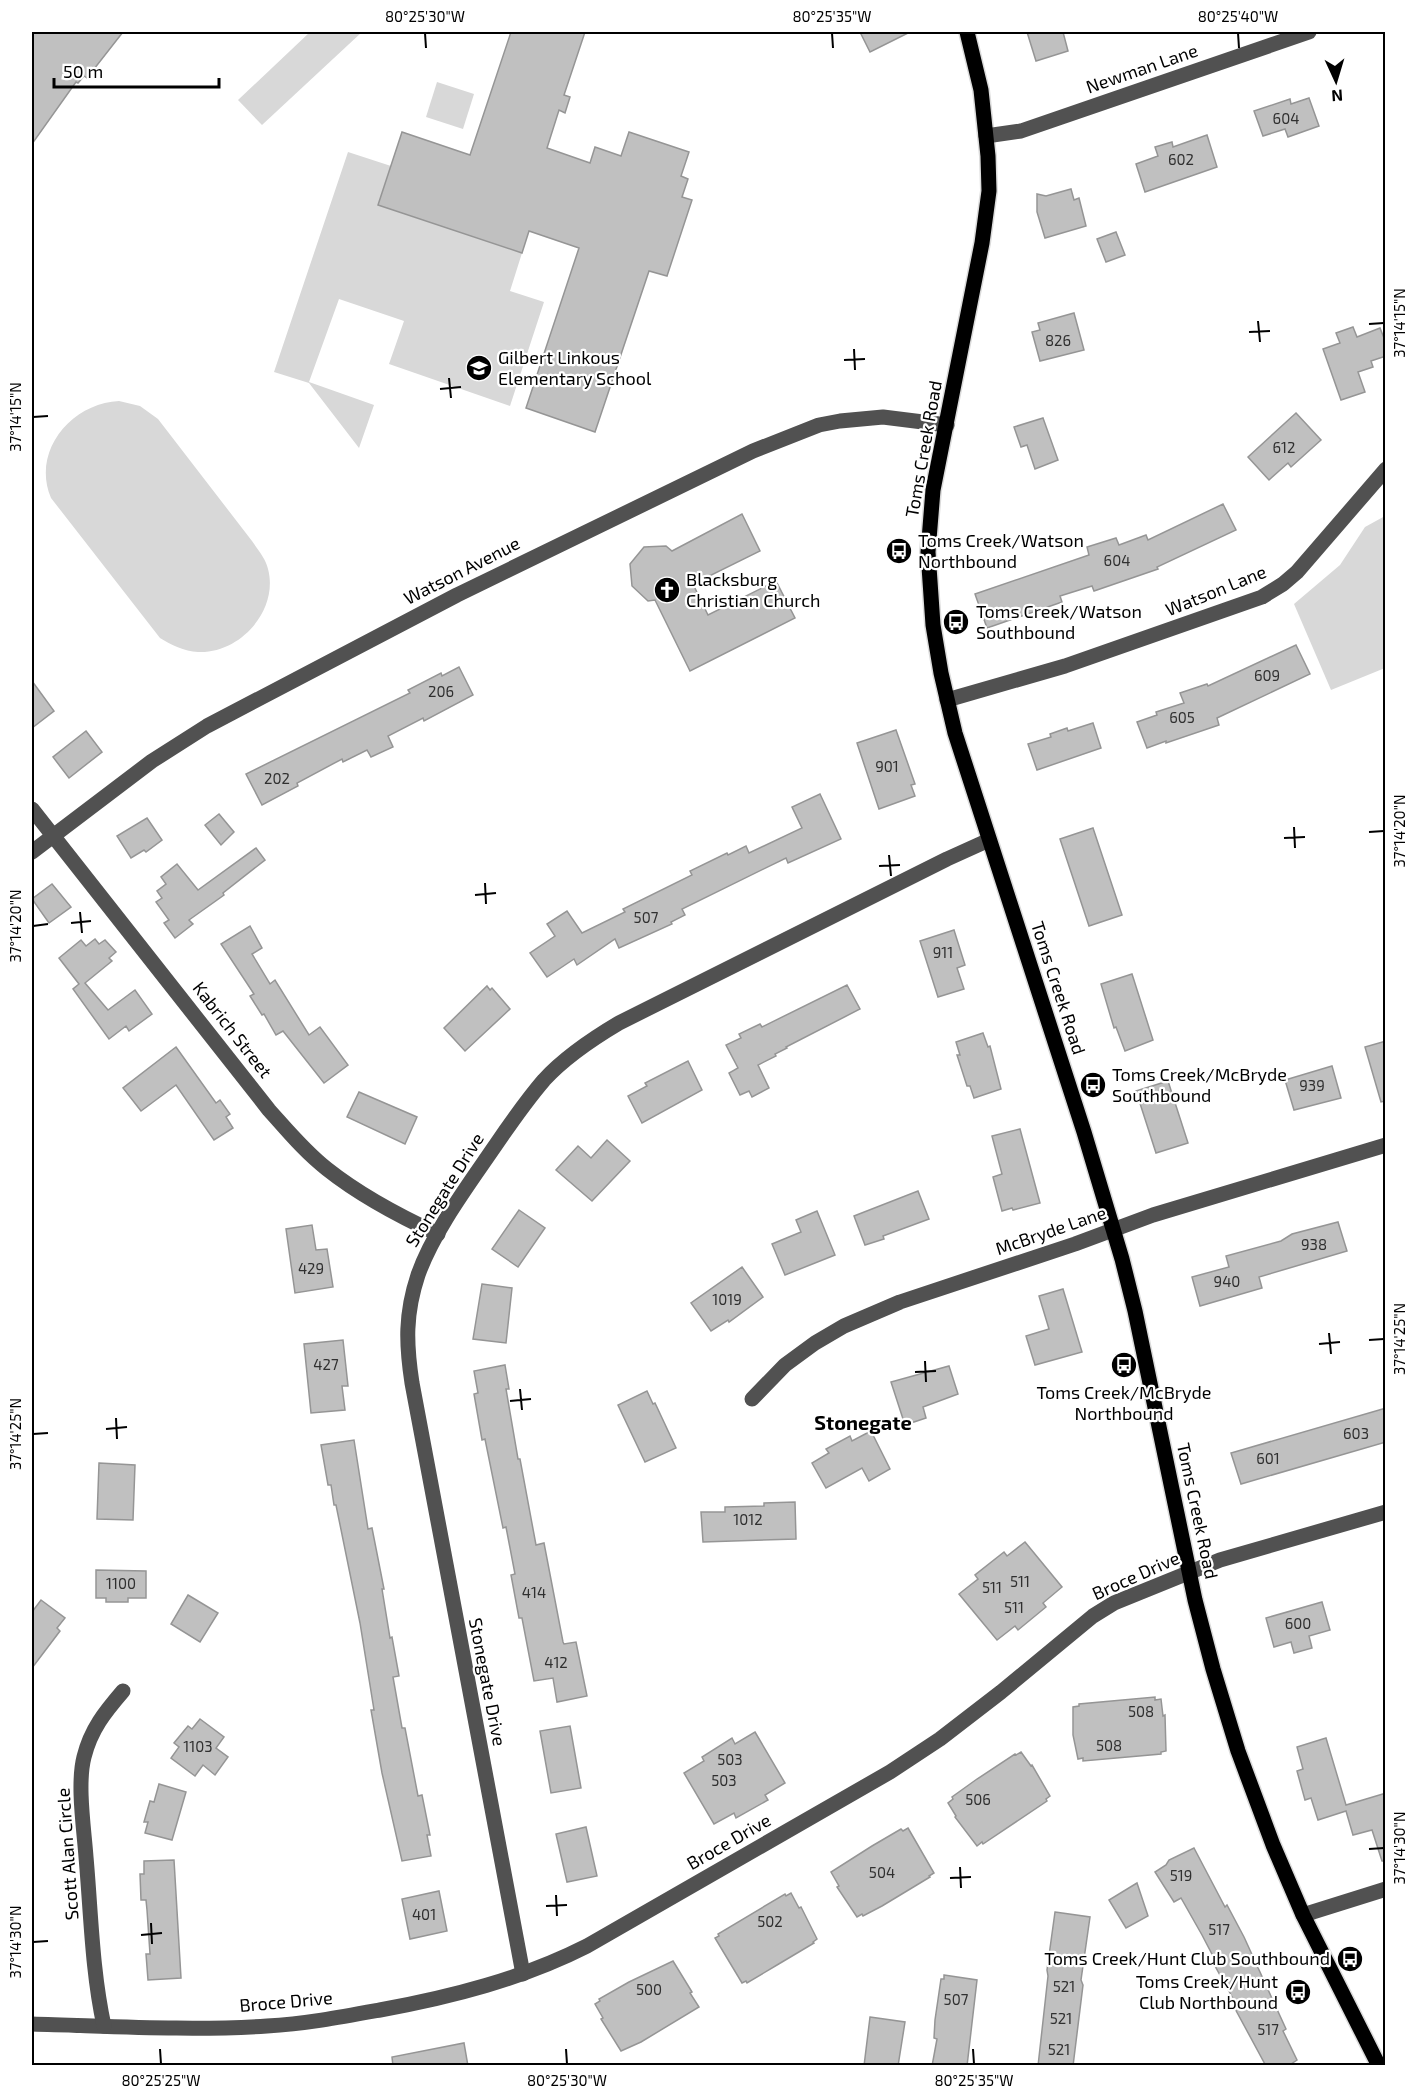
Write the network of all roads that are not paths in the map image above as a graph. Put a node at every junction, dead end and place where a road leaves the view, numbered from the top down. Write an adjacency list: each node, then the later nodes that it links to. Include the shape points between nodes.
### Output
1 (967, 32): 3 (main road, Toms Creek Road, via 981,90)
2 (1309, 32): 3 (street, Newman Lane, via 1021,131)
3 (986, 136): 4 (main road, Toms Creek Road, via 987,208)
4 (947, 425): 6 (main road, Toms Creek Road, via 933,490 928,552 933,626); 8 (street, Watson Avenue, via 883,417 840,421 819,425 753,451 543,552 258,697 152,761)
5 (1386, 469): 6 (street, Watson Lane, via 1297,572 1262,597 1065,666)
6 (947, 700): 9 (main road, Toms Creek Road)
7 (32, 809): 8 (street, Kabrich Street)
8 (52, 835): 10 (street, Watson Avenue); 13 (street, Kabrich Street, via 300,1145 360,1192)
9 (990, 840): 12 (main road, Toms Creek Road); 13 (street, Stonegate Drive, via 620,1023 586,1044 538,1088)
10 (32, 852)
11 (1386, 1145): 12 (street, McBryde Lane)
12 (1114, 1230): 14 (street, McBryde Lane, via 900,1302 844,1326 785,1365); 16 (main road, Toms Creek Road, via 1135,1311)
13 (438, 1234): 20 (street, Stonegate Drive, via 414,1290 406,1338 408,1356)
14 (752, 1399)
15 (1386, 1512): 16 (street, Broce Drive, via 1220,1560)
16 (1190, 1574): 19 (main road, Toms Creek Road, via 1238,1751); 20 (street, Broce Drive, via 1122,1600 1093,1616 940,1739 890,1772 586,1946)
17 (123, 1690): 22 (street, Scott Alan Circle, via 100,1717 83,1760 84,1825)
18 (1386, 1889): 19 (street)
19 (1303, 1916): 23 (main road, Toms Creek Road)
20 (523, 1974): 22 (street, Broce Drive, via 437,1999 314,2022 234,2027)
21 (32, 2024): 22 (street, Broce Drive)
22 (104, 2026)
23 (1380, 2066)

